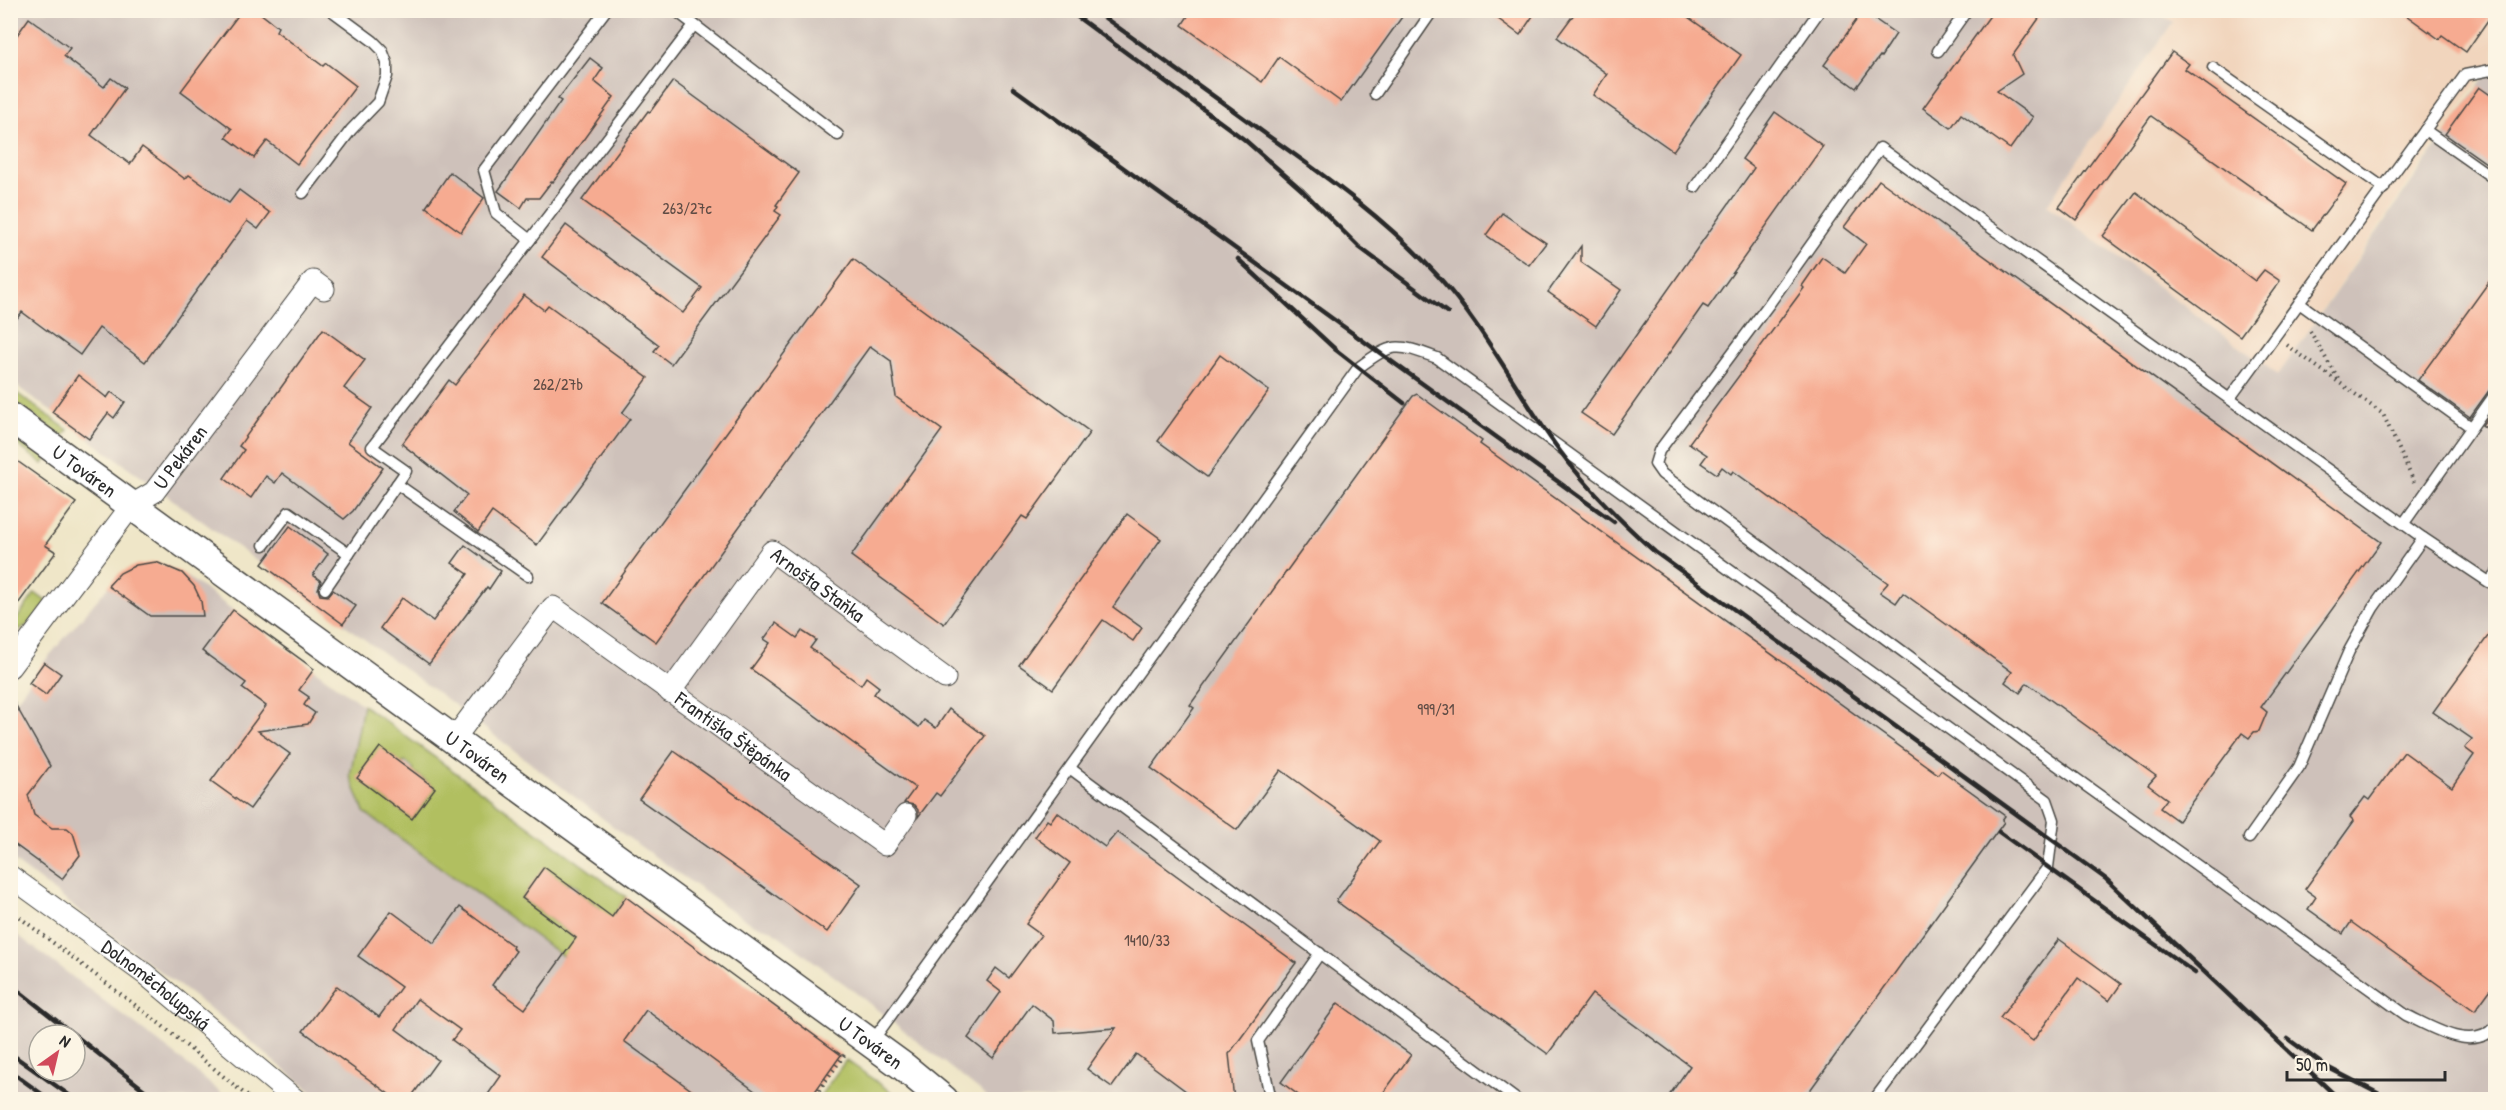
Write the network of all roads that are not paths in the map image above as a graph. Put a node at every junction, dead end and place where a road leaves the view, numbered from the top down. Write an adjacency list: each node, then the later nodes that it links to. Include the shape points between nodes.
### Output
1 (332, 10): 17 (lane, via 382,50 387,76 378,102 351,130)
2 (606, 10): 18 (lane, via 484,170 496,213)
3 (675, 10): 7 (lane)
4 (1433, 10): 11 (lane)
5 (1820, 10): 15 (lane)
6 (1967, 10): 8 (lane)
7 (693, 25): 13 (lane); 18 (lane)
8 (1938, 51)
9 (2213, 68): 16 (lane)
10 (2496, 69): 12 (lane, via 2465,75)
11 (1375, 94)
12 (2426, 130): 14 (lane); 16 (lane)
13 (838, 135)
14 (2496, 180)
15 (1695, 187)
16 (2384, 188): 20 (lane)
17 (303, 193)
18 (530, 240): 25 (lane, via 372,447 406,471)
19 (324, 290): 26 (street, U Pekáren, via 313,281 154,492)
20 (2299, 303): 22 (lane); 24 (lane)
21 (2496, 393): 24 (lane)
22 (2230, 398): 27 (lane); 43 (lane, via 1880,148 1659,451 1655,464 1662,474 2013,732 2406,1015 2458,1038 2478,1038)
23 (10, 417): 26 (street, U Továren)
24 (2471, 427): 27 (lane)
25 (398, 484): 30 (lane); 31 (lane)
26 (132, 505): 34 (street, U Pekáren); 37 (street, U Továren)
27 (2404, 523): 28 (lane)
28 (2423, 538): 32 (lane); 40 (lane, via 2373,608 2349,651 2300,767)
29 (264, 545): 30 (lane, via 289,512)
30 (349, 554): 33 (lane)
31 (528, 576)
32 (2493, 581)
33 (325, 589)
34 (13, 658)
35 (945, 678): 36 (street, Arnošta Staňka, via 772,551)
36 (670, 692): 37 (street, Františka Štěpánka, via 553,607); 39 (street, Františka Štěpánka, via 885,845)
37 (454, 740): 44 (street, U Továren)
38 (1071, 769): 42 (lane); 44 (lane); 49 (lane, via 1358,368 1383,350 1402,345 1437,357 2047,800 2054,820 2048,867)
39 (906, 815)
40 (2249, 838)
41 (10, 876): 46 (street, Dolnoměcholupská, via 145,974)
42 (1320, 953): 47 (lane, via 1258,1041); 48 (lane)
43 (2496, 1027)
44 (859, 1047): 45 (street, U Továren)
45 (941, 1099)
46 (296, 1100)
47 (1271, 1100)
48 (1517, 1100)
49 (1874, 1100)

